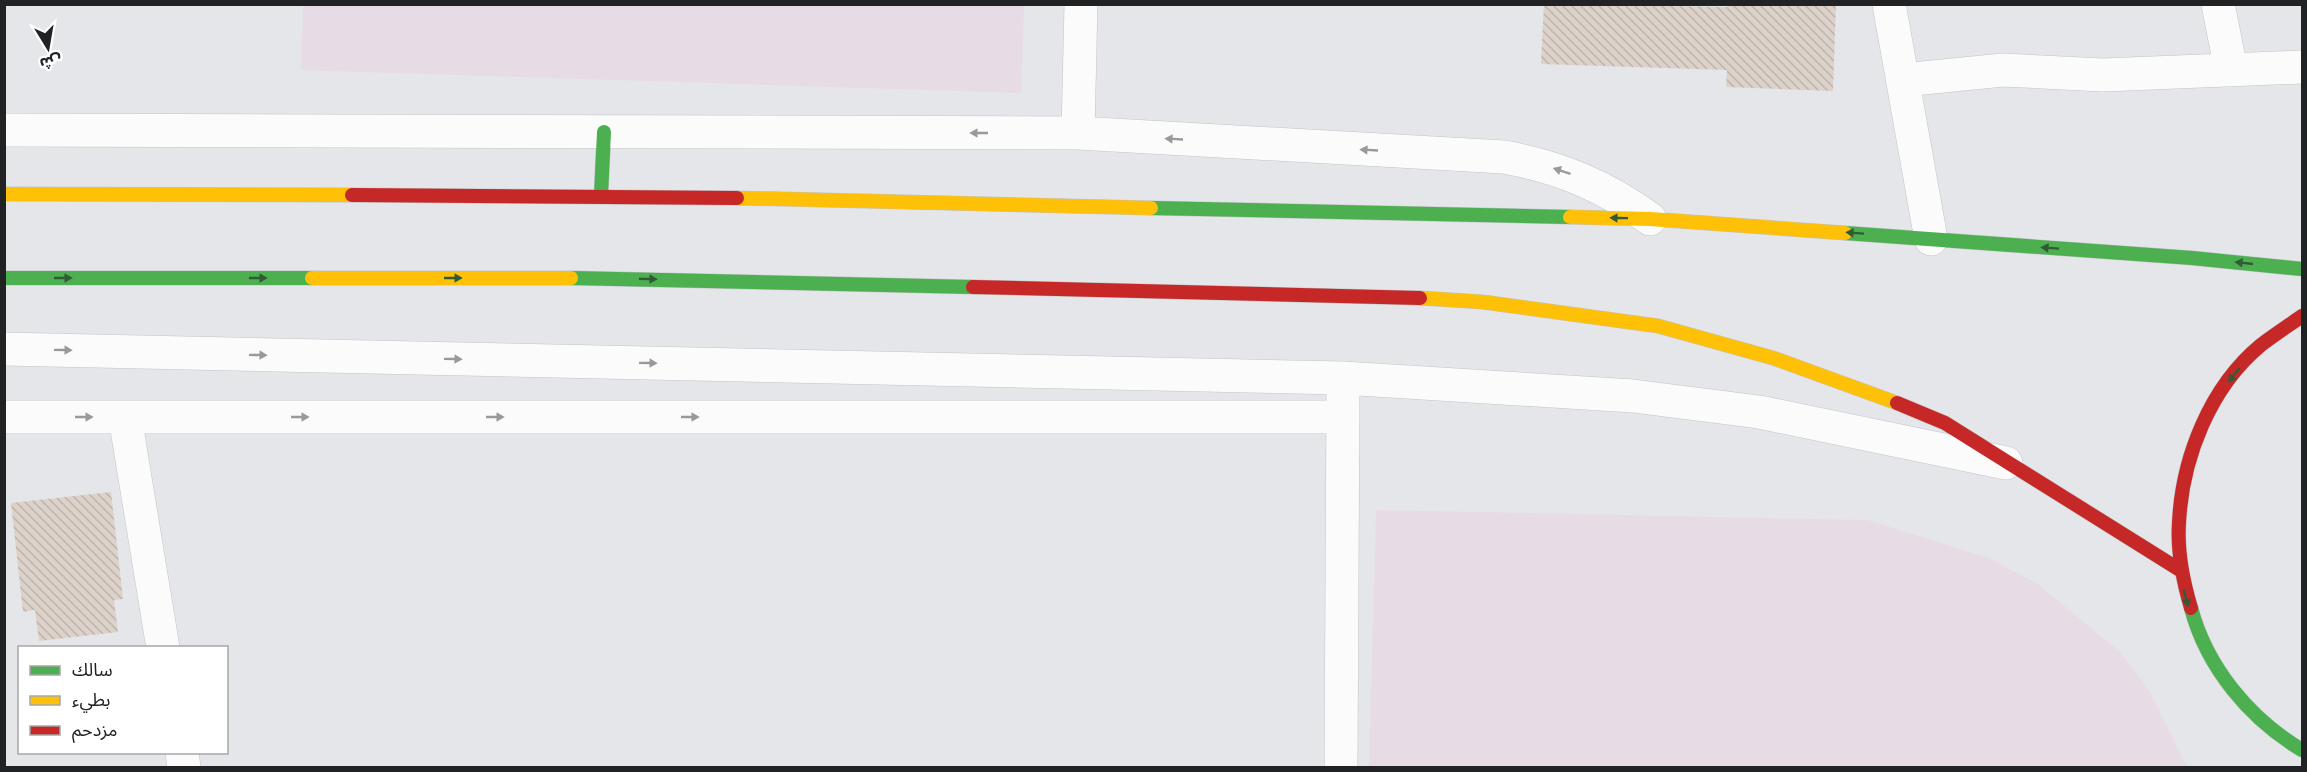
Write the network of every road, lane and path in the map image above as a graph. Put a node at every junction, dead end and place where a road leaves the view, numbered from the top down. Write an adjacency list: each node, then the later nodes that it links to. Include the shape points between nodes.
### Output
1 (1082, 4): 9 (street)
2 (1889, 4): 6 (street)
3 (2218, 4): 5 (street)
4 (2302, 67): 5 (street)
5 (2231, 70): 6 (street, via 2103,75 2003,70)
6 (1903, 80): 13 (street)
7 (4, 130): 8 (street)
8 (604, 132): 9 (street, one-way to 8); 11 (main road)
9 (1078, 133): 12 (street, one-way to 9, via 1614,195 1567,172 1504,157)
10 (4, 194): 11 (main road)
11 (601, 195): 12 (main road, one-way to 11)
12 (1650, 219): 13 (main road, one-way to 12)
13 (1931, 238): 14 (main road, one-way to 13)
14 (2302, 269)
15 (4, 278): 22 (main road, one-way to 22, via 601,278 1483,302 1658,326 1773,358 1945,423)
16 (2302, 316): 23 (main road, one-way to 23, via 2236,370 2206,415 2189,456 2181,490 2177,543)
17 (4, 349): 18 (street, one-way to 18)
18 (1343, 378): 21 (street); 22 (street, via 1633,396 1736,409)
19 (4, 417): 20 (street, one-way to 20)
20 (125, 417): 21 (street, one-way to 21); 24 (street)
21 (1343, 417): 28 (street)
22 (2011, 464): 23 (main road)
23 (2180, 570): 25 (main road, one-way to 25, via 2190,610 2210,657 2247,707)
24 (163, 646)
25 (2270, 727): 26 (main road); 27 (main road)
26 (2302, 750)
27 (2285, 757)
28 (1341, 768)

